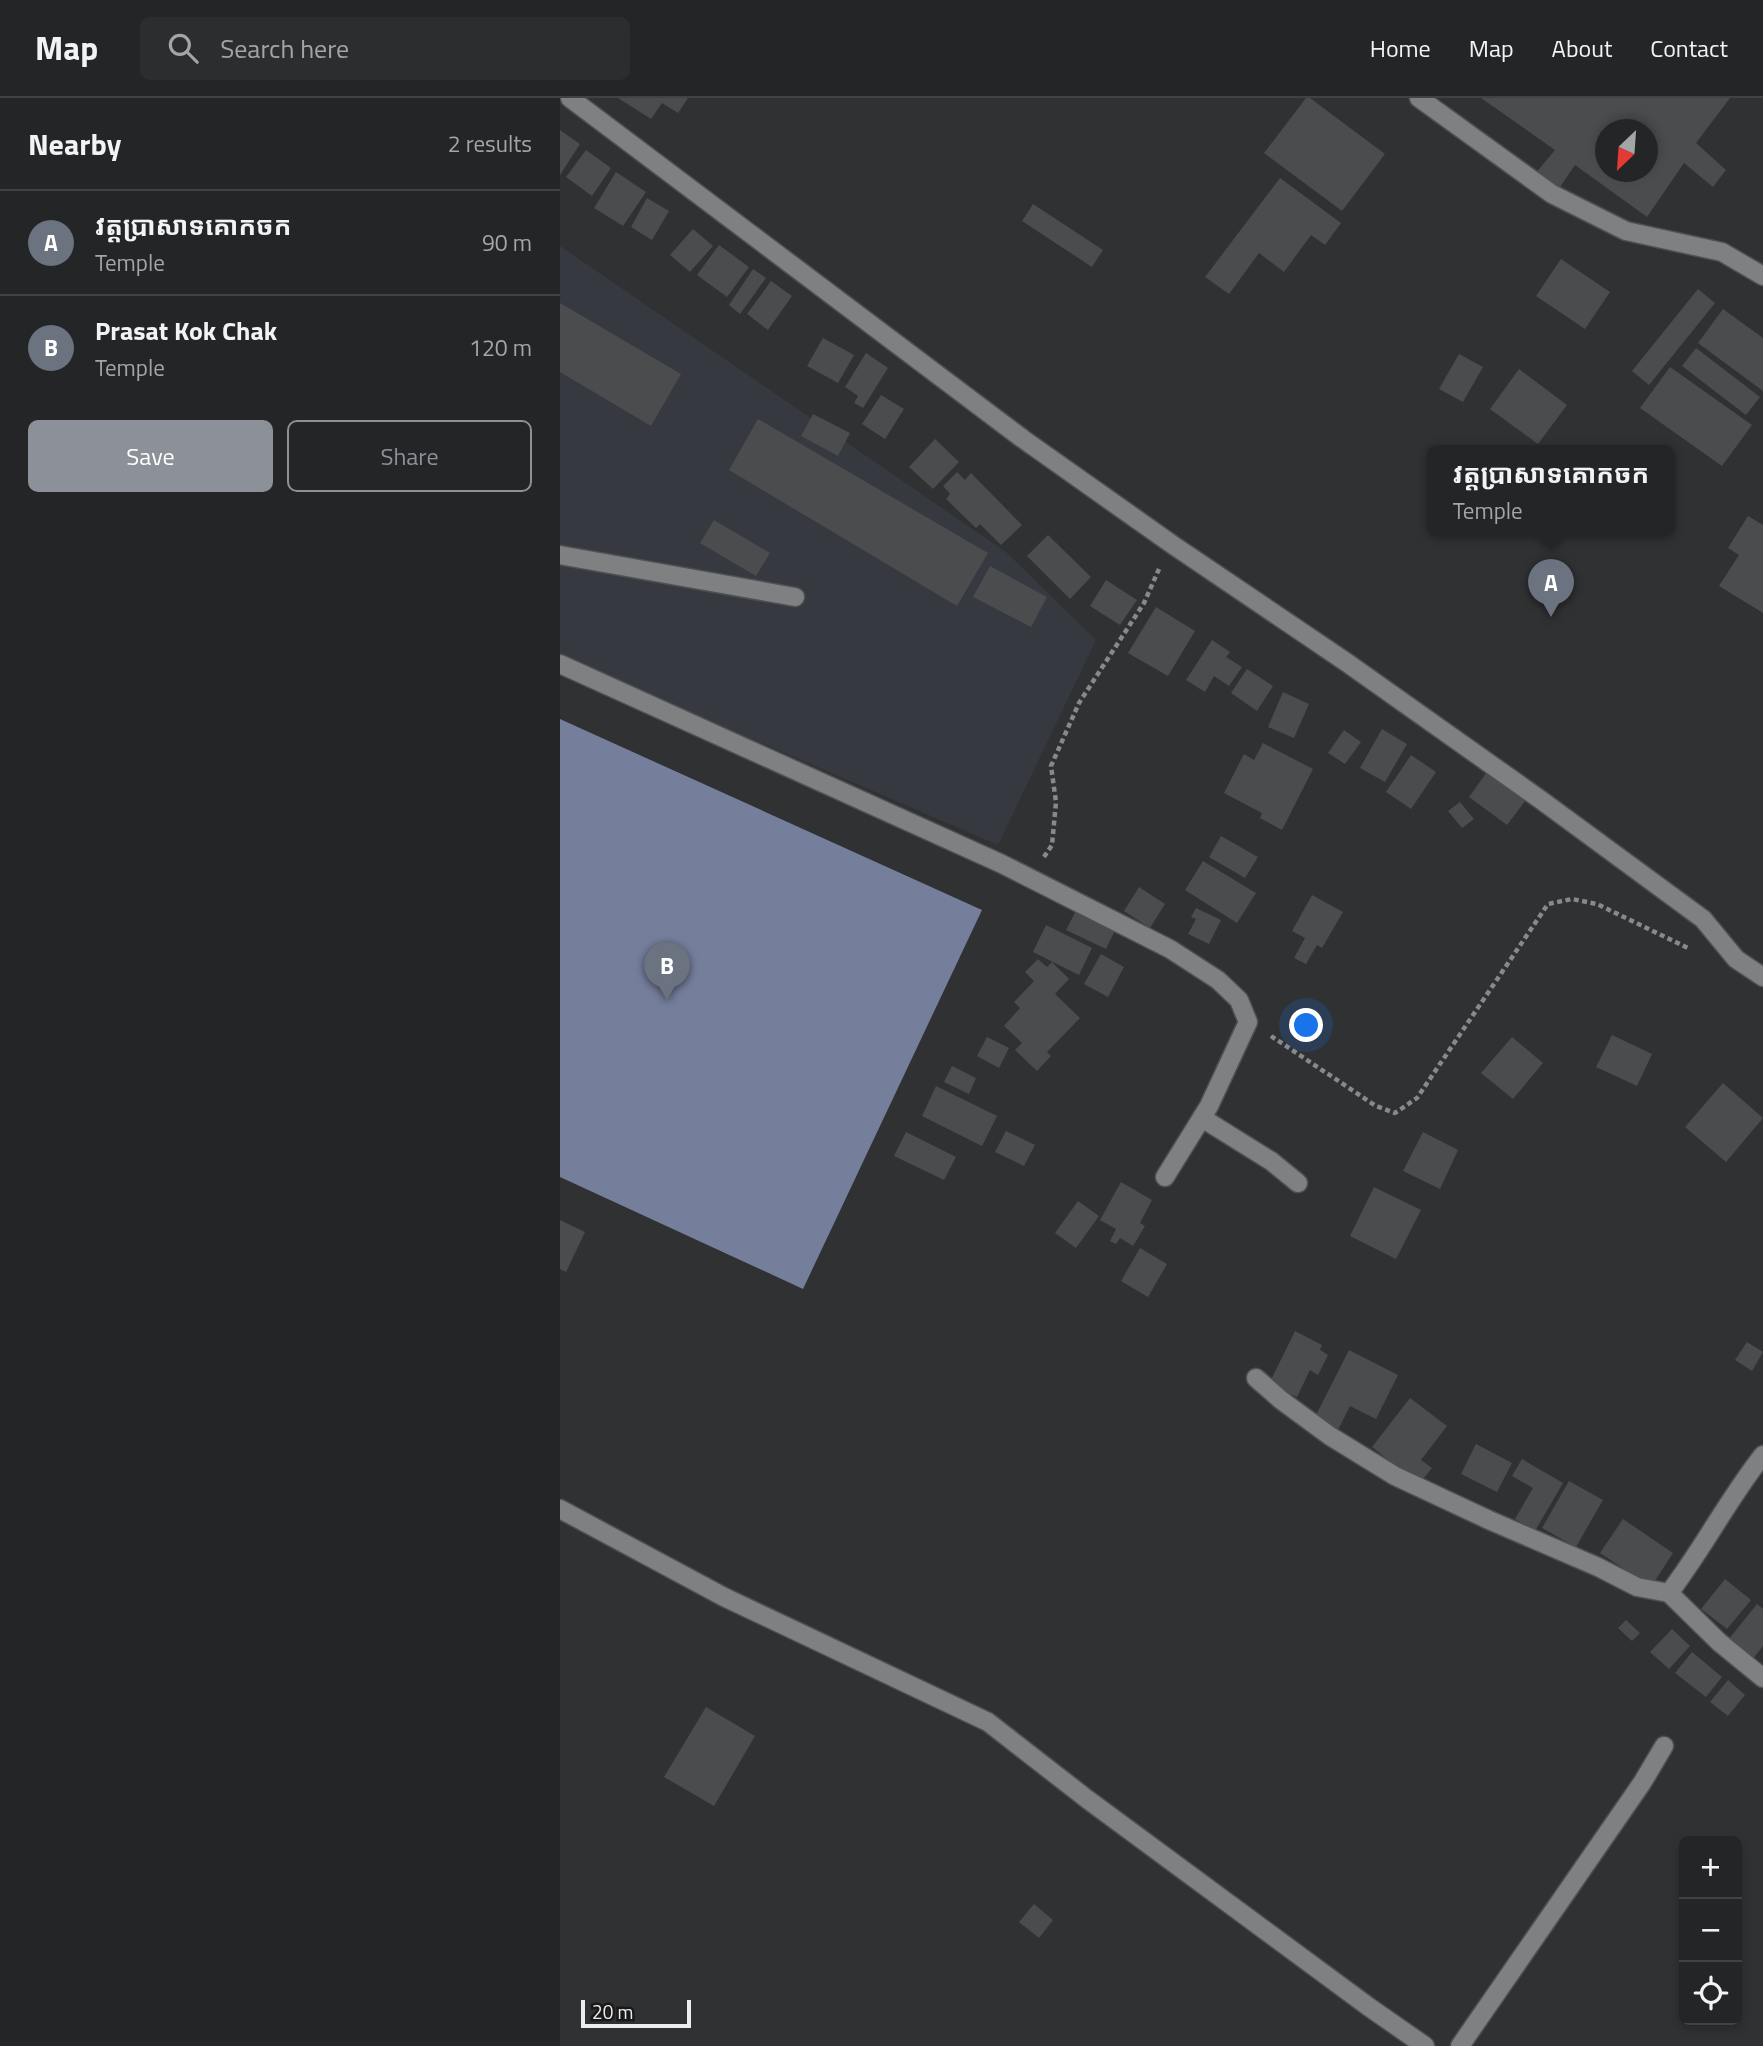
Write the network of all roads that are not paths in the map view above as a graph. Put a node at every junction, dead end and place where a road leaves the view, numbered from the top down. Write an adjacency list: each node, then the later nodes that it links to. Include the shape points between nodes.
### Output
1 (570, 98): 7 (street, via 1023,439 1584,831 1703,919 1736,959)
2 (1419, 98): 3 (street, via 1552,194 1626,231 1722,252)
3 (1763, 275)
4 (560, 555): 5 (street)
5 (795, 597)
6 (560, 664): 8 (street, via 1002,864 1170,949 1219,980 1239,1000 1248,1021)
7 (1763, 977)
8 (1202, 1118): 9 (street); 10 (street)
9 (1165, 1177)
10 (1298, 1183)
11 (1256, 1378): 14 (street, via 1330,1436 1395,1476 1637,1587)
12 (1763, 1455): 14 (street)
13 (560, 1509): 17 (street, via 724,1597 988,1721 1087,1800)
14 (1669, 1593): 15 (street)
15 (1763, 1678)
16 (1664, 1746): 18 (street)
17 (1425, 2046)
18 (1461, 2046)

